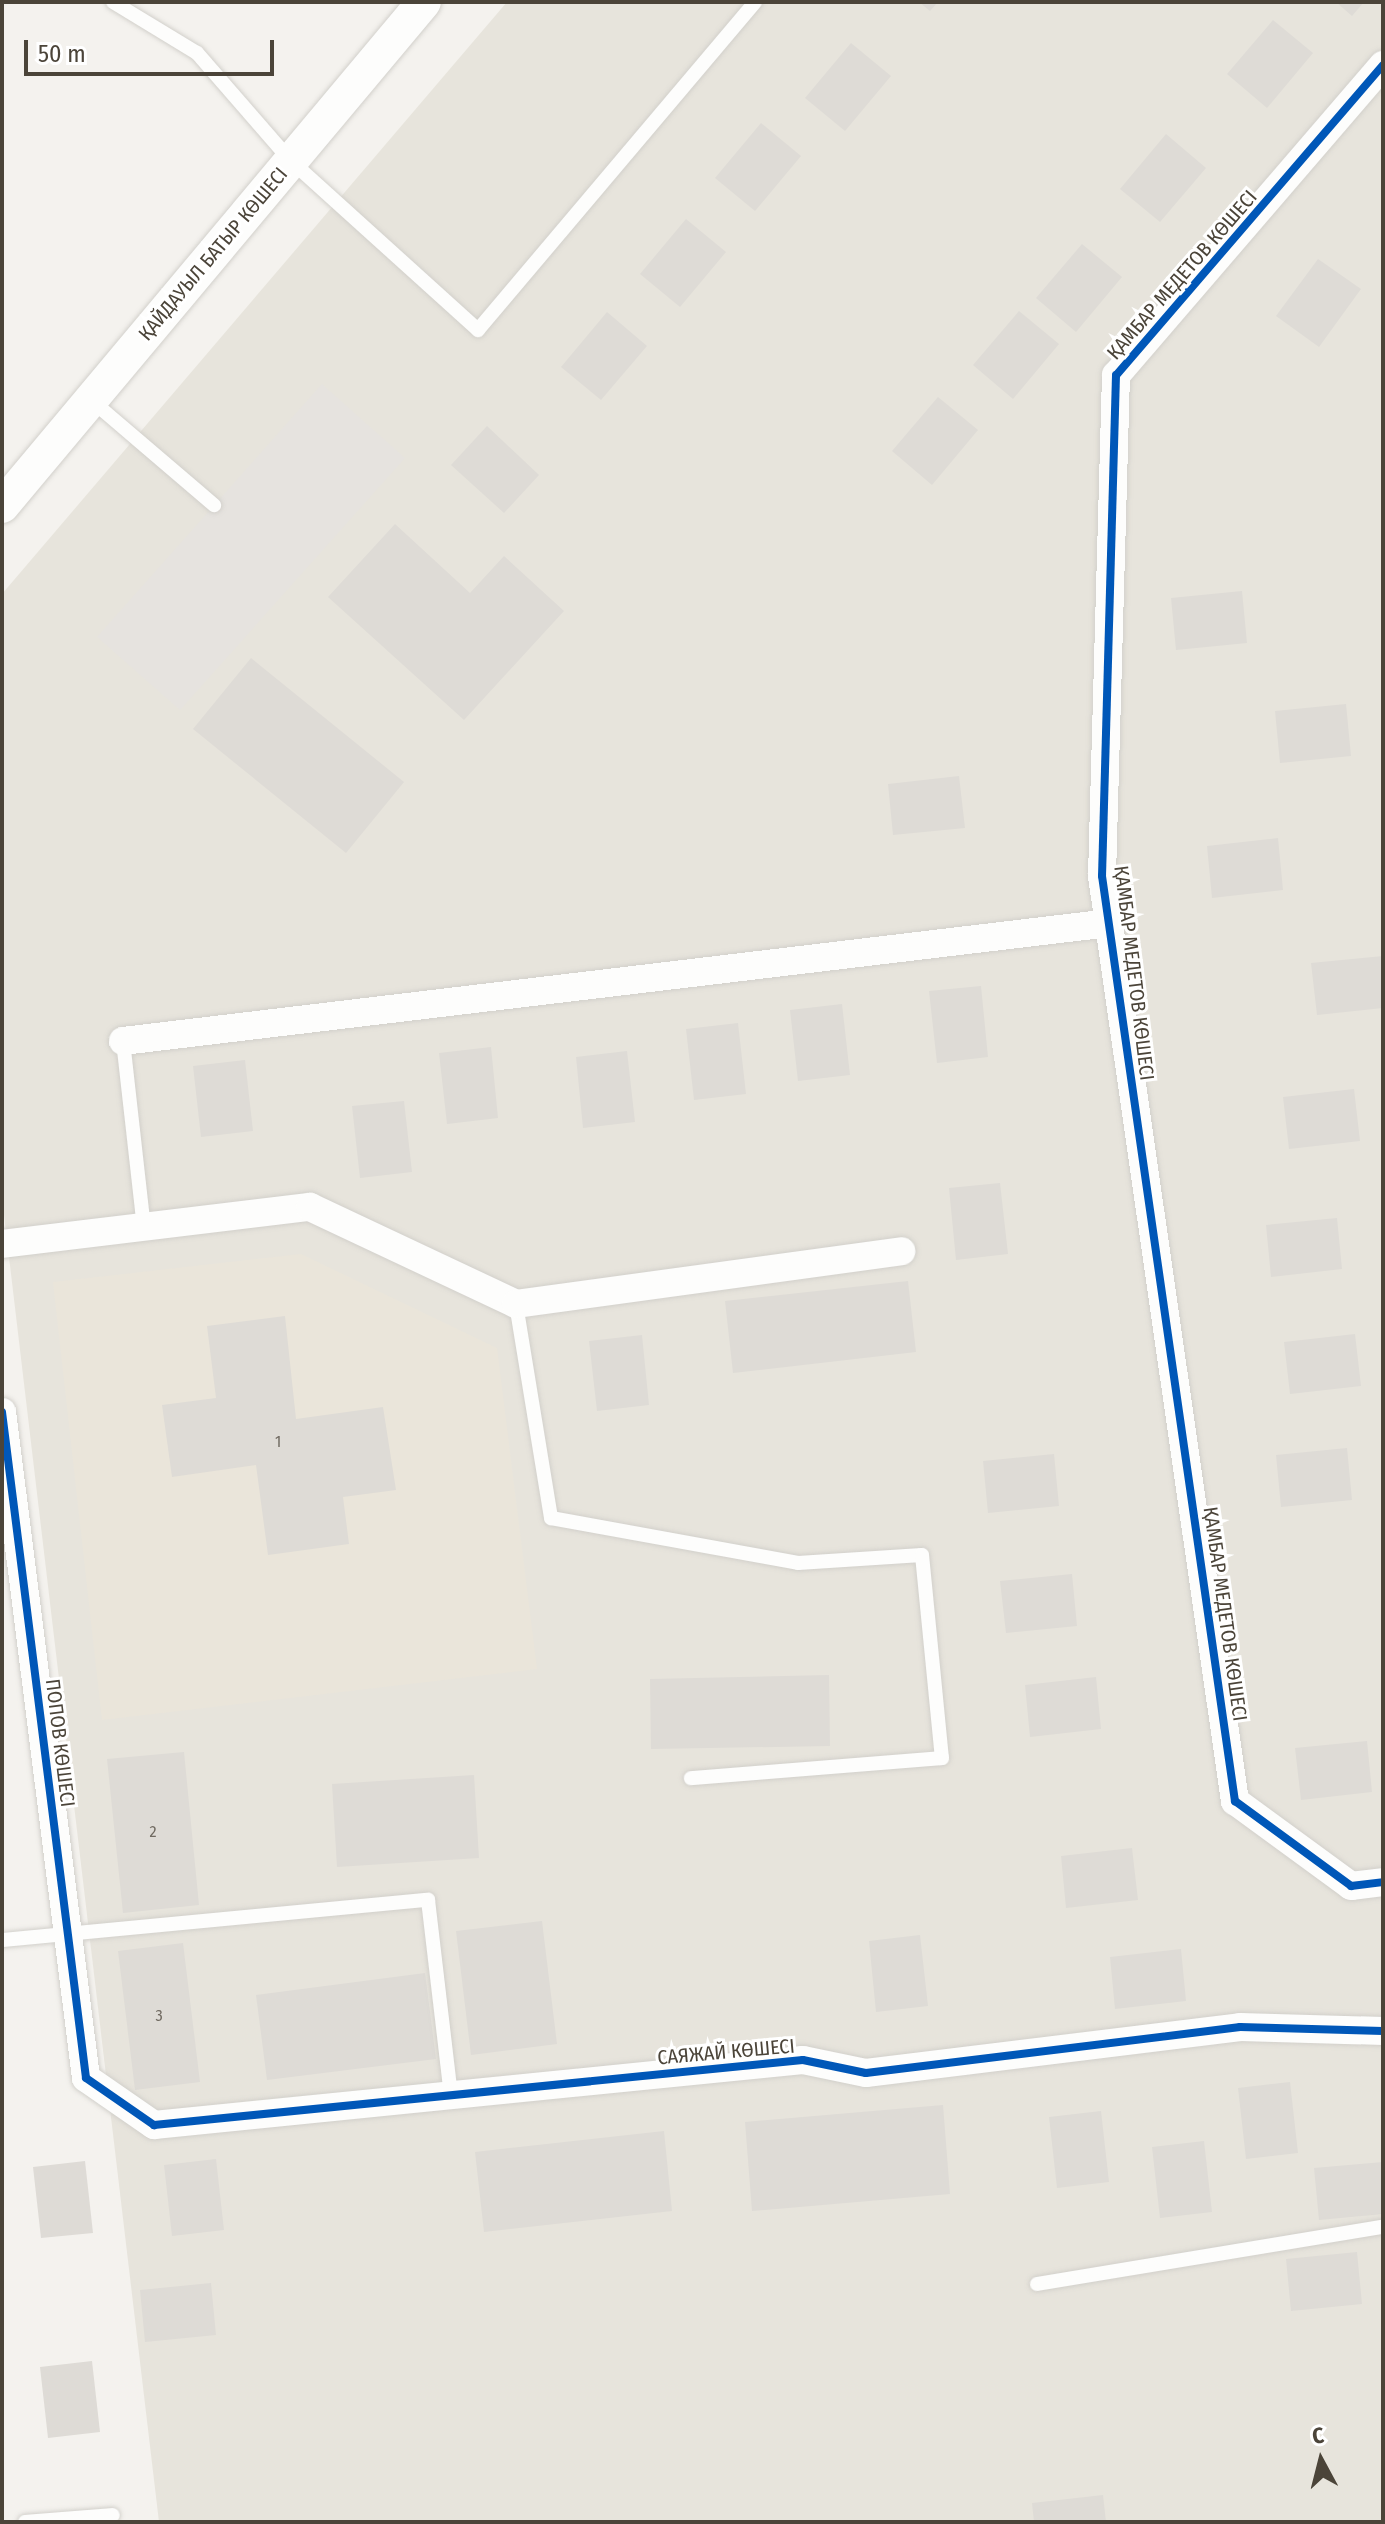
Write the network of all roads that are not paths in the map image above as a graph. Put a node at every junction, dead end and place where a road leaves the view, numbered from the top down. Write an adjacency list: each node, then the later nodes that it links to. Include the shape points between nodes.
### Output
1 (113, 2): 5 (lane, via 197,53)
2 (424, 2): 5 (street, ҚАЙДАУЫЛ БАТЫР КӨШЕСІ)
3 (755, 2): 5 (lane, via 478,330)
4 (1383, 65): 9 (street, ҚАМБАР МЕДЕТОВ КӨШЕСІ, via 1116,375 1102,876)
5 (291, 161): 6 (street, ҚАЙДАУЫЛ БАТЫР КӨШЕСІ)
6 (91, 399): 7 (lane); 8 (street, ҚАЙДАУЫЛ БАТЫР КӨШЕСІ)
7 (214, 505)
8 (2, 506)
9 (1109, 923): 10 (street); 17 (street, ҚАМБАР МЕДЕТОВ КӨШЕСІ, via 1235,1801 1351,1886)
10 (123, 1041): 11 (lane)
11 (144, 1227): 12 (street); 14 (street, via 310,1207)
12 (2, 1244)
13 (901, 1251): 14 (street)
14 (516, 1304): 16 (lane, via 551,1518 798,1563 922,1555 942,1758)
15 (2, 1412): 18 (street, ПОПОВ КӨШЕСІ)
16 (691, 1778)
17 (1383, 1882)
18 (68, 1937): 19 (lane); 21 (street, ПОПОВ КӨШЕСІ); 22 (lane, via 428,1900)
19 (2, 1940)
20 (1383, 2031): 22 (street, САЯЖАЙ КӨШЕСІ, via 1240,2027 866,2073 803,2060)
21 (86, 2078): 22 (street, САЯЖАЙ КӨШЕСІ, via 154,2125)
22 (451, 2095)
23 (1383, 2227): 24 (lane)
24 (1037, 2284)
25 (113, 2515): 26 (lane)
26 (25, 2522)

